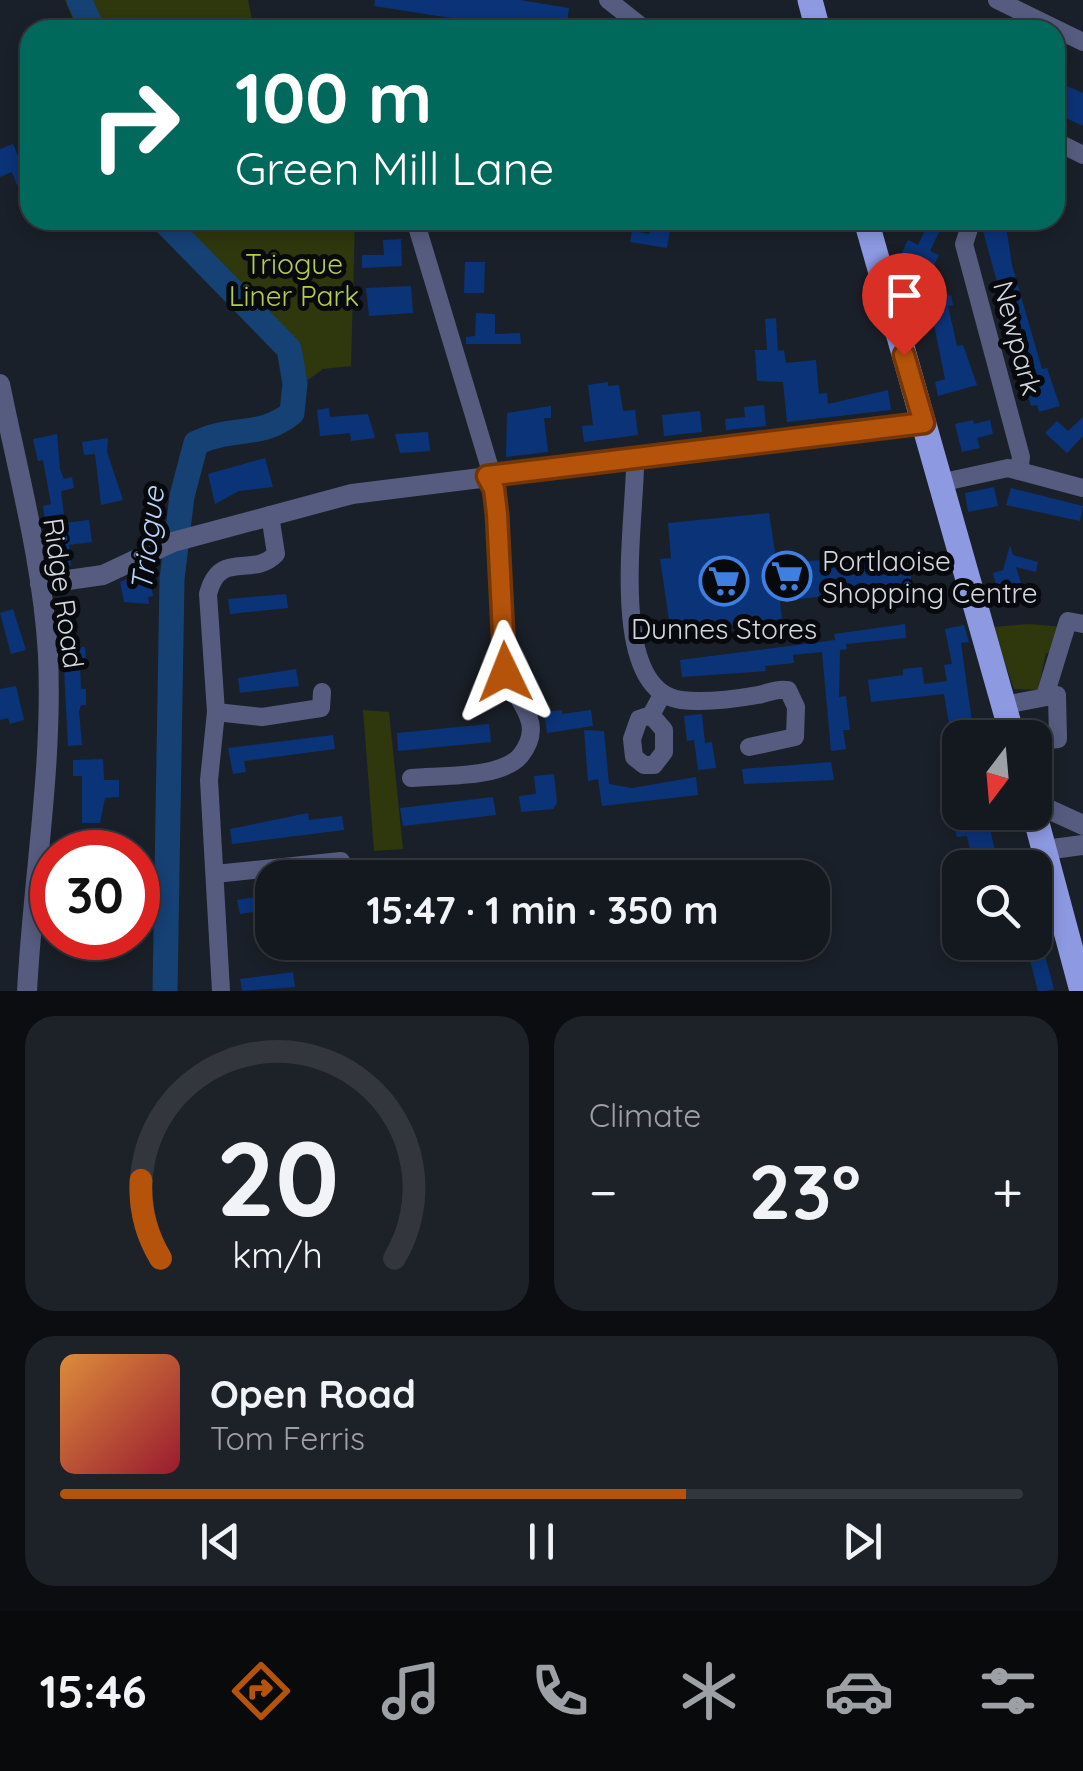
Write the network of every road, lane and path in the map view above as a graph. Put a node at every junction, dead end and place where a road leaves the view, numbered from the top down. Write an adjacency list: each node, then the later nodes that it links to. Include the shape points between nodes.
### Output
1 (608, 0): 4 (street)
2 (997, 0): 5 (street)
3 (1039, 0): 5 (street)
4 (633, 20)
5 (1035, 20)
6 (417, 230): 13 (street)
7 (869, 230): 10 (main road)
8 (969, 230): 12 (street, Newpark, via 964,244 1021,457)
9 (0, 384): 17 (street, Ridge Road)
10 (924, 423): 11 (street); 14 (main road)
11 (636, 458): 13 (street); 20 (street, via 628,536 632,609 644,670)
12 (1019, 471): 14 (street); 15 (street)
13 (489, 475): 16 (street, via 352,494); 28 (street, via 504,664 525,703 529,739 518,758 500,767)
14 (944, 482): 22 (main road)
15 (1083, 488)
16 (270, 515): 17 (street, via 161,546 102,576); 23 (street, via 276,554 269,562 212,576)
17 (40, 584): 37 (street, Ridge Road, via 49,727)
18 (1083, 624): 21 (street, via 1068,621)
19 (322, 692): 23 (street, via 321,708 262,717)
20 (662, 695): 24 (street); 27 (street, via 688,701 788,690 796,707 795,737)
21 (1045, 696): 22 (street); 26 (street, via 1058,696 1058,738)
22 (1004, 705): 25 (main road)
23 (216, 712): 35 (street, via 209,780)
24 (651, 715)
25 (1008, 720)
26 (1052, 740)
27 (749, 747)
28 (411, 778)
29 (1052, 811): 30 (street)
30 (1083, 826)
31 (1039, 830): 33 (main road)
32 (1083, 844): 33 (street)
33 (1045, 850)
34 (255, 870): 35 (street)
35 (215, 874): 38 (street)
36 (1052, 877): 39 (main road)
37 (27, 991)
38 (221, 991)
39 (1082, 991)

